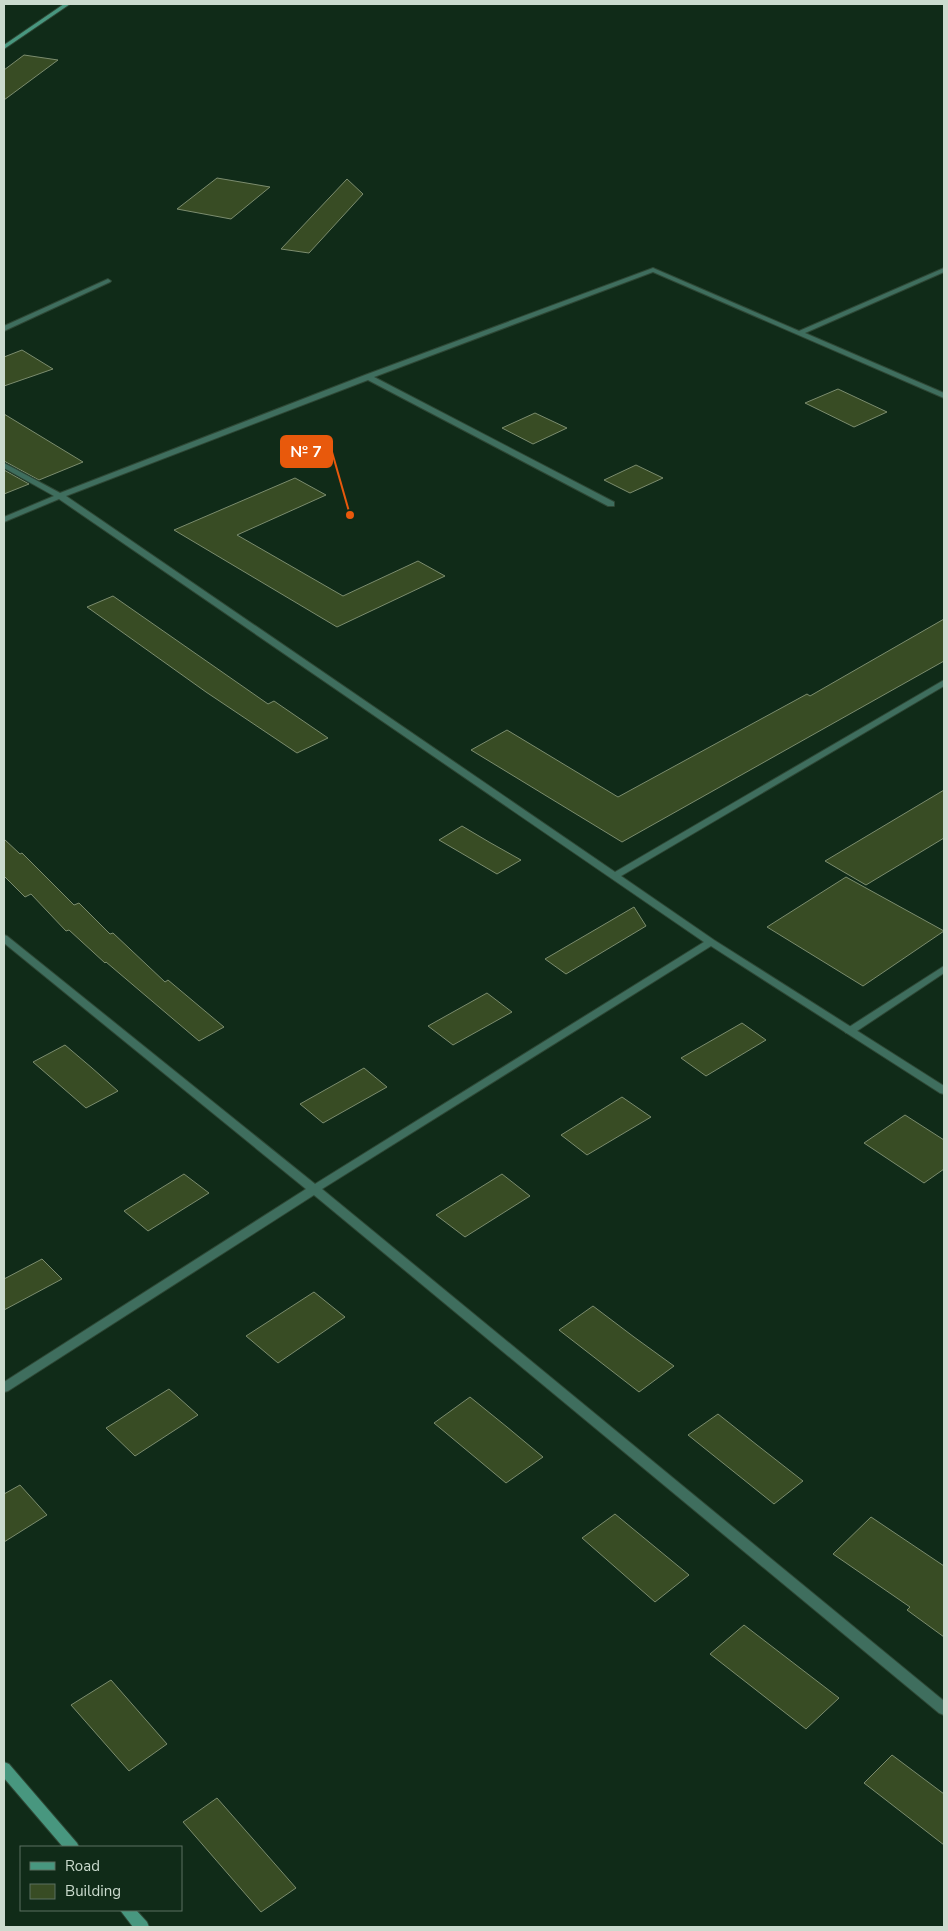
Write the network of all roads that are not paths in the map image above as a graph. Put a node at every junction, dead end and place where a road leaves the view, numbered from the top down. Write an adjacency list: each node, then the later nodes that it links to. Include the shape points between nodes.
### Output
1 (67, 4): 2 (main road)
2 (4, 47)
3 (944, 270): 6 (street)
4 (108, 280): 5 (street)
5 (4, 329)
6 (799, 333): 7 (street, via 653,270); 8 (street)
7 (368, 377): 10 (street); 11 (street)
8 (944, 396)
9 (4, 465): 10 (street)
10 (60, 496): 12 (street); 14 (street)
11 (611, 504)
12 (4, 520)
13 (944, 683): 14 (street)
14 (614, 876): 16 (street)
15 (4, 938): 20 (street)
16 (711, 942): 18 (street); 20 (street)
17 (944, 969): 18 (street)
18 (850, 1031): 19 (street)
19 (944, 1091)
20 (314, 1189): 21 (street); 22 (street)
21 (4, 1388)
22 (944, 1709)
23 (4, 1768): 24 (main road)
24 (71, 1846)
25 (128, 1911): 26 (main road)
26 (142, 1927)

